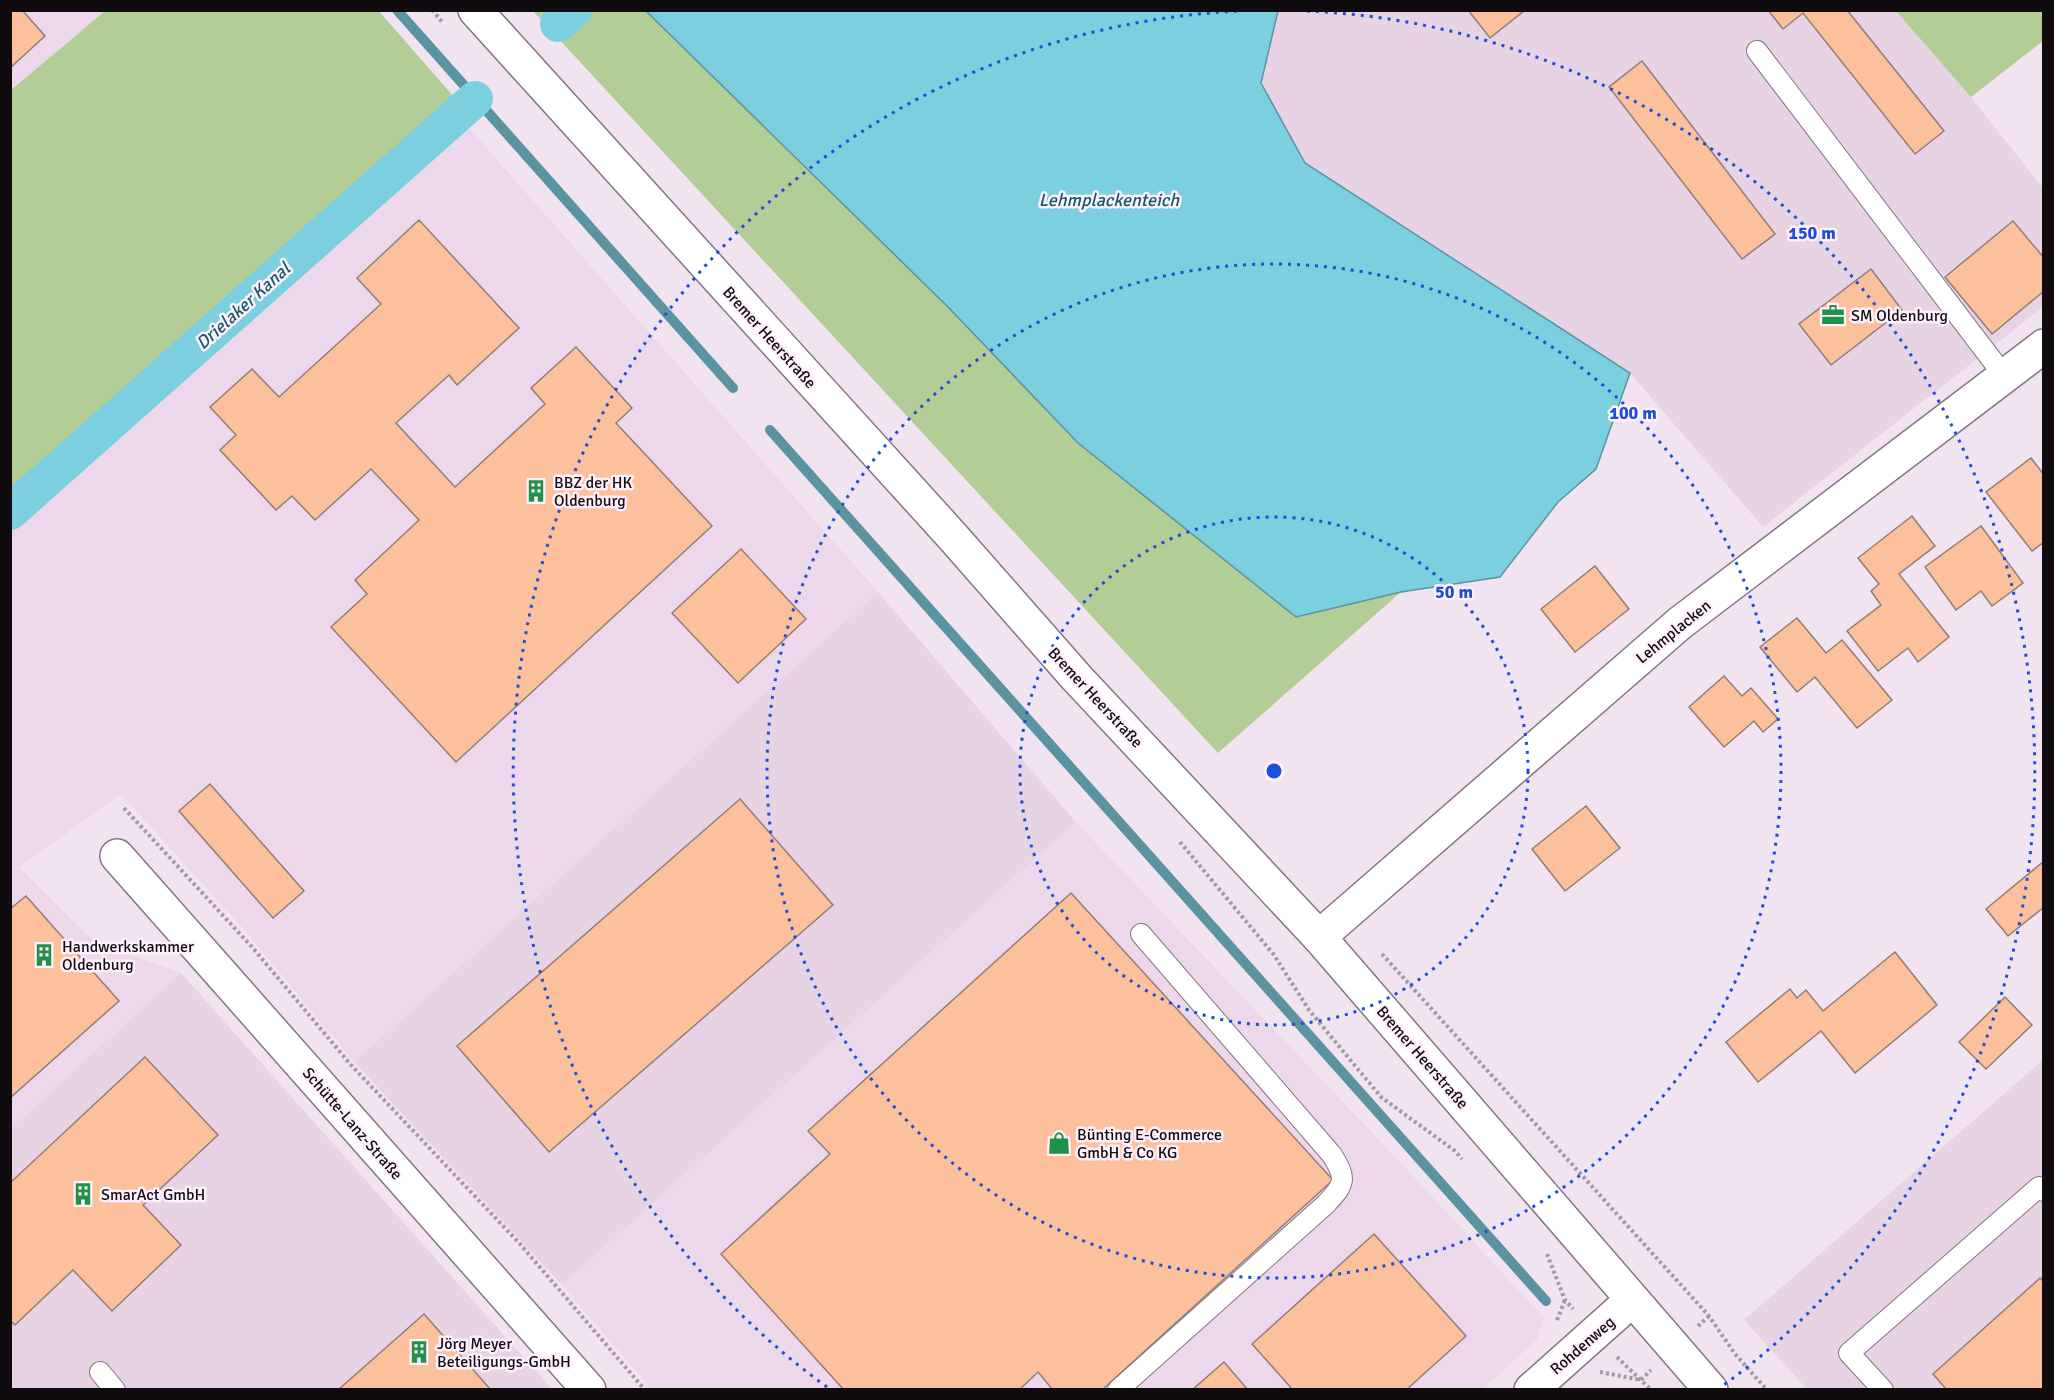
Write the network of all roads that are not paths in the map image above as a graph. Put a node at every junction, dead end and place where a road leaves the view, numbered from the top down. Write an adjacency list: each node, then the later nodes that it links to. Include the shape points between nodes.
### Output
1 (475, 10): 7 (main road, Bremer Heerstraße, via 1076,677)
2 (1757, 51): 4 (lane)
3 (2043, 346): 4 (main road, Lehmplacken)
4 (2005, 376): 7 (main road, Lehmplacken, via 1680,623)
5 (117, 856): 12 (main road, Schütte-Lanz-Straße)
6 (1141, 934): 13 (lane, via 1343,1172 1340,1189 1326,1204)
7 (1318, 937): 9 (main road, Bremer Heerstraße)
8 (2043, 1191): 16 (lane, via 2039,1187 1849,1353)
9 (1632, 1300): 14 (main road, Rohdenweg); 15 (main road, Bremer Heerstraße)
10 (100, 1372): 11 (lane)
11 (115, 1389)
12 (589, 1389)
13 (1118, 1389)
14 (1531, 1389)
15 (1711, 1389)
16 (1883, 1389)

